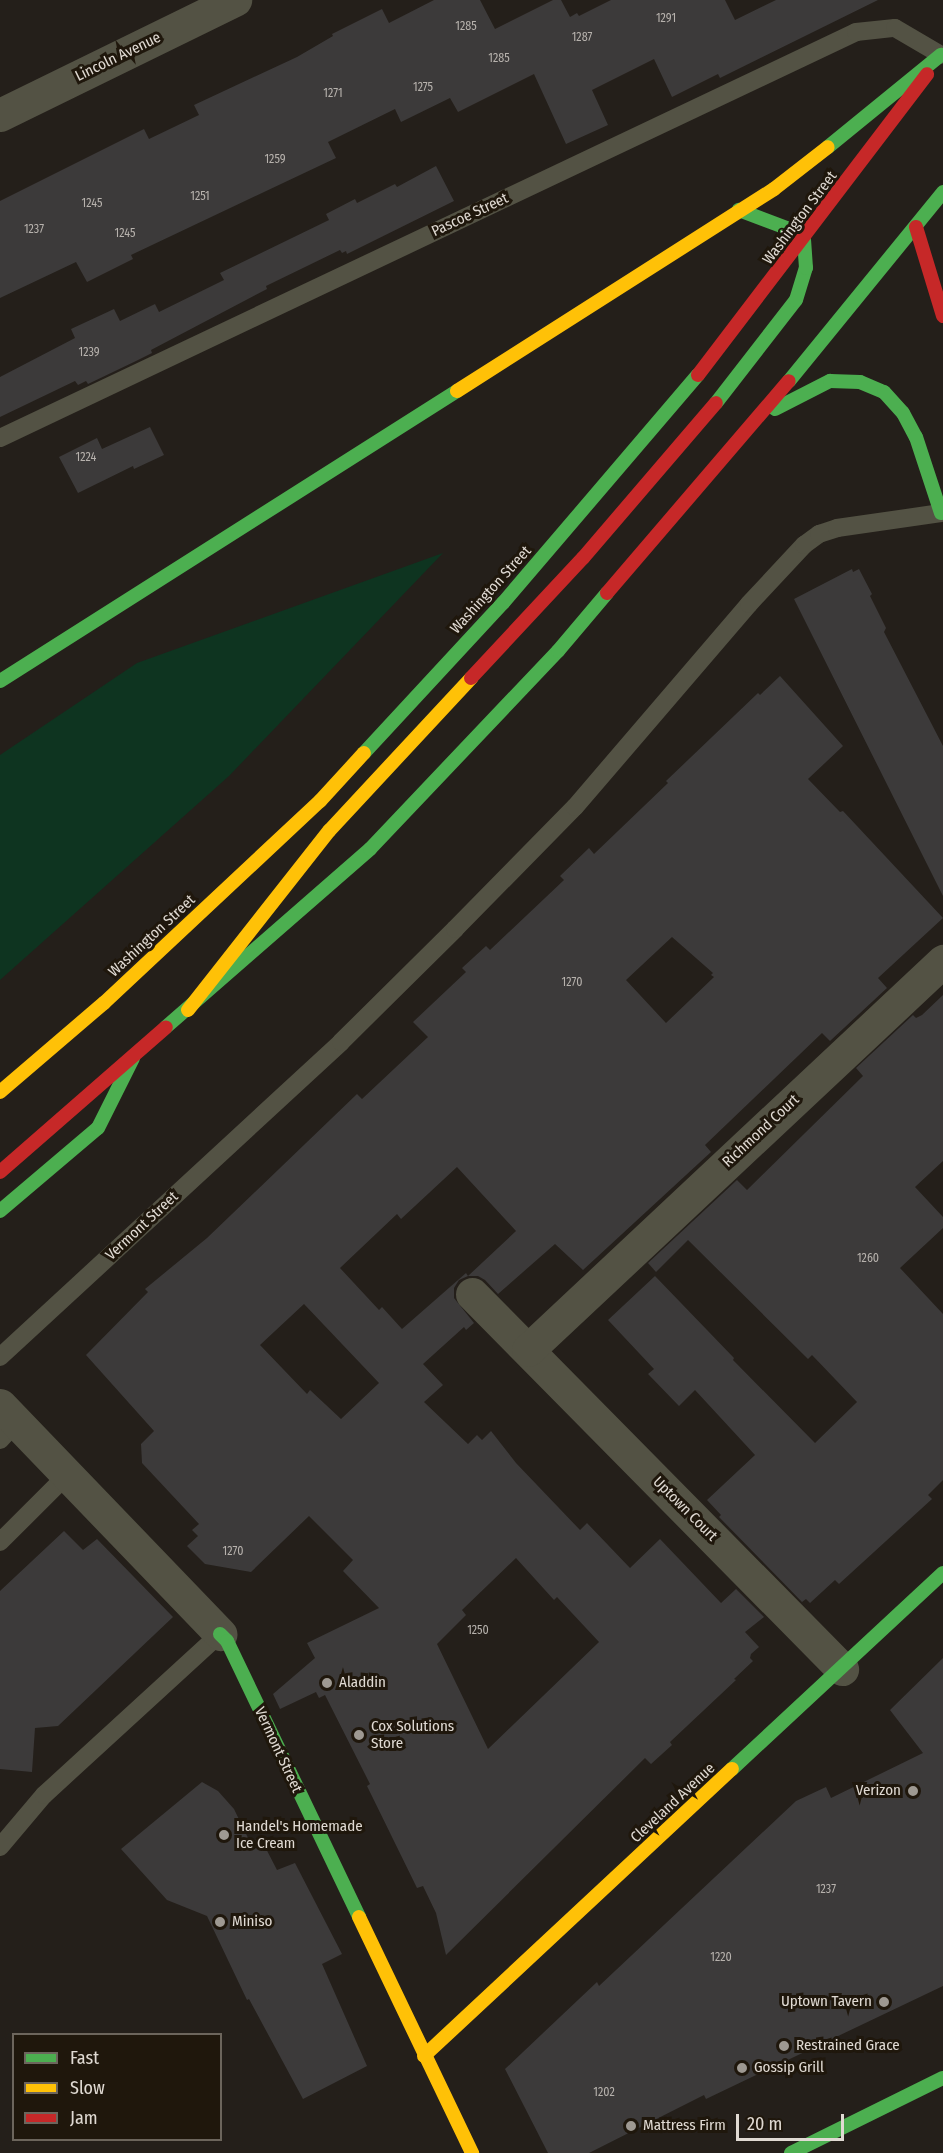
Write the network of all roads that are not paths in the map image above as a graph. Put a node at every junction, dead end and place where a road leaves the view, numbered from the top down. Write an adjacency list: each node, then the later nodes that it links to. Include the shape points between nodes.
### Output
1 (235, 0): 3 (street, Lincoln Avenue)
2 (942, 54): 5 (main road, via 843,136); 7 (main road, Washington Street); 10 (lane, Pascoe Street, via 896,28 856,32)
3 (0, 115)
4 (943, 192): 6 (main road)
5 (740, 210): 7 (main road, via 792,230); 13 (main road)
6 (916, 226): 8 (main road); 9 (main road)
7 (804, 242): 15 (main road, via 806,268 796,300 766,342 583,558 329,831); 17 (main road, Washington Street, via 637,449 503,603 320,801 104,1003)
8 (943, 316)
9 (755, 420): 11 (main road, via 830,381 860,382 884,392 903,413 916,437); 15 (main road, via 558,651 378,840)
10 (0, 438)
11 (942, 510): 12 (main road); 22 (lane, Vermont Street, via 837,528 804,545 575,807 374,1010)
12 (943, 532)
13 (0, 681)
14 (943, 961): 21 (street, Richmond Court)
15 (188, 1010): 16 (main road)
16 (133, 1058): 18 (main road); 19 (main road, via 98,1128)
17 (0, 1092)
18 (0, 1172)
19 (0, 1211)
20 (472, 1294): 21 (street, Uptown Court)
21 (528, 1350): 28 (street, Uptown Court)
22 (0, 1357)
23 (6, 1422): 24 (street, Vermont Street)
24 (67, 1475): 25 (lane); 27 (street, Vermont Street)
25 (0, 1542)
26 (943, 1573): 28 (main road, Cleveland Avenue)
27 (220, 1634): 29 (lane, via 44,1795); 30 (main road, Vermont Street)
28 (842, 1669): 30 (main road, Cleveland Avenue)
29 (0, 1847)
30 (424, 2056): 32 (main road, Vermont Street)
31 (943, 2078): 33 (main road)
32 (472, 2153)
33 (791, 2153)

